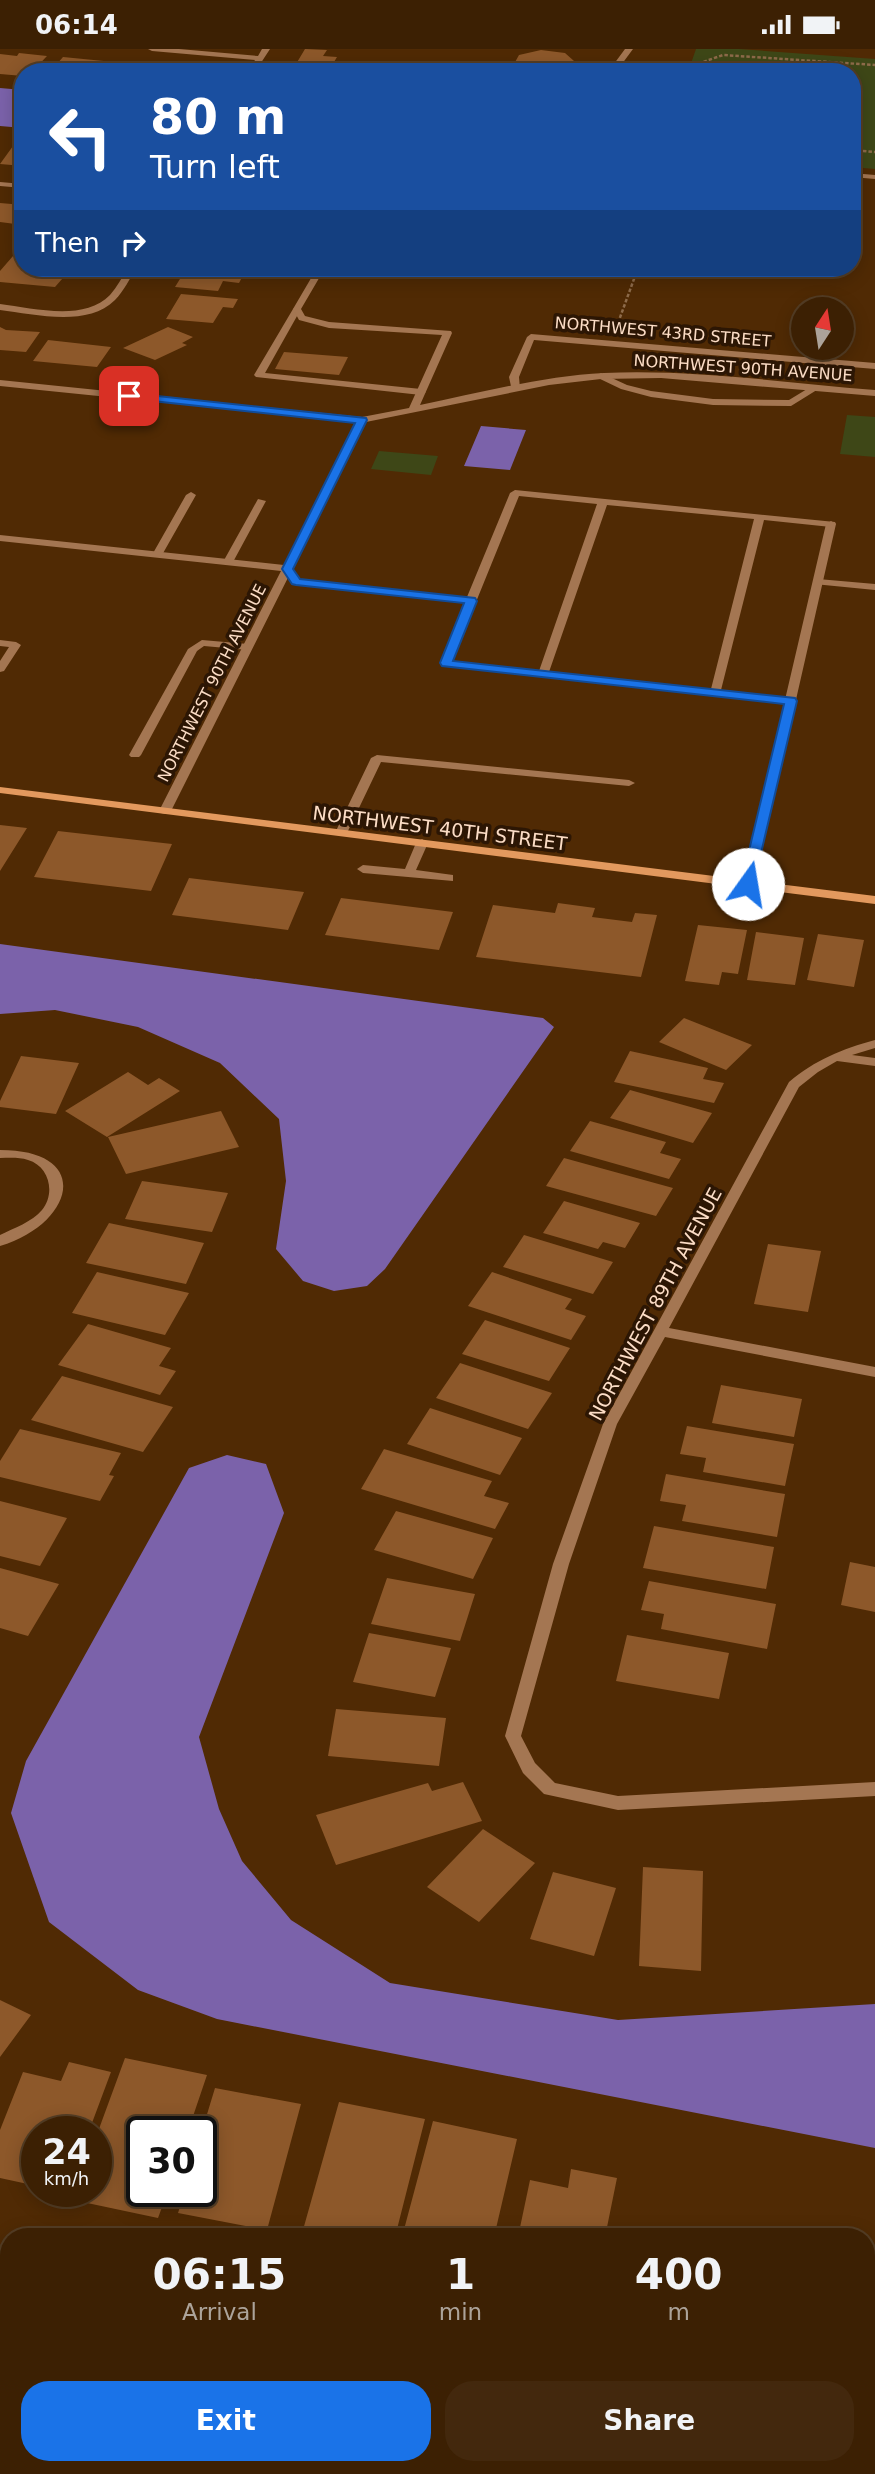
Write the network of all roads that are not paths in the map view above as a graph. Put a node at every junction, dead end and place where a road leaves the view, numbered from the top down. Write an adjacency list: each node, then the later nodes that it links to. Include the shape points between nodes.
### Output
1 (152, 49): 3 (street)
2 (266, 49): 3 (street)
3 (259, 58): 4 (street)
4 (256, 63)
5 (126, 277): 7 (street, via 110,300 92,310 63,314)
6 (316, 277): 8 (street)
7 (0, 307)
8 (297, 309): 14 (street, via 302,318 329,324 448,333); 14 (street, via 259,375)
9 (875, 366): 13 (street, NORTHWEST 43RD STREET, via 531,337 514,377)
10 (601, 376): 12 (street, NORTHWEST 90TH AVENUE, via 661,375); 12 (street, via 651,394 713,402 791,403); 13 (street, NORTHWEST 90TH AVENUE)
11 (0, 383): 17 (street, NORTHWEST 90TH AVENUE)
12 (815, 388): 15 (street, NORTHWEST 90TH AVENUE)
13 (514, 389): 16 (street, NORTHWEST 90TH AVENUE)
14 (421, 392): 16 (street)
15 (875, 393)
16 (413, 410): 17 (street, NORTHWEST 90TH AVENUE)
17 (362, 420): 25 (street, NORTHWEST 90TH AVENUE)
18 (191, 495): 23 (street)
19 (261, 501): 24 (street)
20 (603, 501): 21 (street); 28 (street, via 515,493); 32 (street)
21 (760, 517): 26 (street, via 831,524); 33 (street)
22 (0, 538): 23 (street)
23 (157, 555): 24 (street)
24 (228, 562): 25 (street)
25 (288, 569): 28 (street, via 296,582); 30 (street, NORTHWEST 90TH AVENUE)
26 (818, 582): 27 (street); 34 (street)
27 (875, 587)
28 (471, 601): 32 (street, via 446,663)
29 (0, 643): 31 (street, via 16,645)
30 (248, 647): 35 (street, via 202,643 193,649); 38 (street, NORTHWEST 90TH AVENUE)
31 (0, 669)
32 (543, 674): 33 (street)
33 (715, 693): 34 (street)
34 (790, 701): 44 (street)
35 (135, 755)
36 (629, 783): 39 (street, via 377,758)
37 (0, 790): 38 (street, NORTHWEST 40TH STREET)
38 (166, 811): 39 (street, NORTHWEST 40TH STREET)
39 (341, 833): 40 (street, NORTHWEST 40TH STREET)
40 (422, 843): 42 (street); 44 (street, NORTHWEST 40TH STREET)
41 (363, 869): 42 (street)
42 (409, 873): 43 (street)
43 (449, 878)
44 (748, 884): 45 (street, NORTHWEST 40TH STREET)
45 (875, 900)
46 (875, 1044): 47 (street, NORTHWEST 89TH AVENUE)
47 (834, 1057): 48 (street); 51 (street, NORTHWEST 89TH AVENUE, via 817,1064 794,1085)
48 (875, 1062)
49 (0, 1154): 50 (street, via 35,1158 53,1172 57,1190 48,1212)
50 (0, 1241)
51 (661, 1331): 52 (street); 53 (street, NORTHWEST 89TH AVENUE, via 610,1424 561,1564 513,1736 529,1768 550,1789 618,1803)
52 (875, 1372)
53 (875, 1789)

